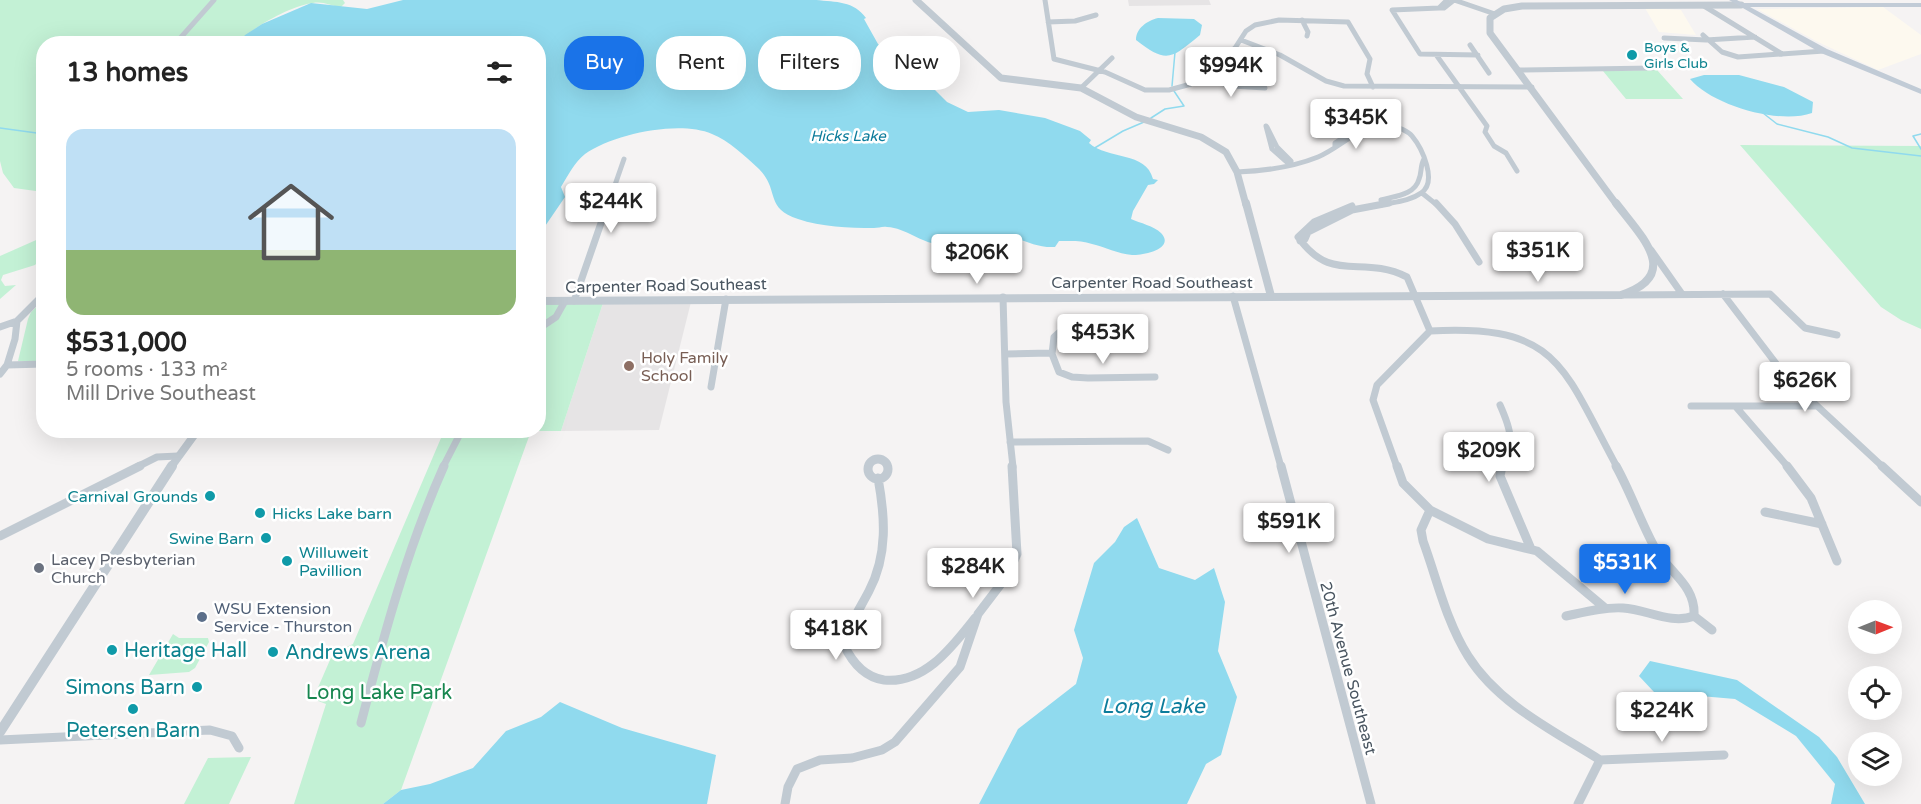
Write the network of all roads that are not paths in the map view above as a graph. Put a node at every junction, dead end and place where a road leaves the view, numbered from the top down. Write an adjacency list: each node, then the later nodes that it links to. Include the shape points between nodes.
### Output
1 (214, 0): 15 (street)
2 (916, 0): 35 (street, via 1001,78)
3 (1045, 0): 14 (street)
4 (1447, 0): 10 (street)
5 (1454, 0): 10 (street); 11 (street)
6 (1732, 0): 7 (main road)
7 (1741, 5): 8 (main road); 9 (street); 22 (main road)
8 (1921, 5)
9 (1704, 6): 11 (street, via 1522,6); 17 (street)
10 (1439, 8): 25 (street, via 1392,10 1417,52)
11 (1495, 14): 29 (street, Carpenter Road Southeast, via 1488,22 1490,33)
12 (1096, 15): 14 (street)
13 (1302, 21): 16 (street); 20 (street, via 1260,24 1250,28); 32 (street, via 1342,20 1351,24 1370,59 1367,74)
14 (1048, 22): 28 (street, via 1056,60)
15 (182, 36)
16 (1307, 36)
17 (1755, 37): 19 (street); 23 (street)
18 (1664, 38): 19 (street)
19 (1705, 38): 23 (street, via 1722,52 1738,57)
20 (1241, 40): 31 (street); 32 (street, via 1299,64 1325,82)
21 (1470, 45): 24 (street)
22 (1824, 51): 23 (street); 37 (main road)
23 (1783, 54)
24 (1478, 55): 25 (street); 30 (street)
25 (1437, 56): 33 (street)
26 (1112, 58): 28 (street)
27 (1653, 68): 29 (street)
28 (1100, 70): 31 (street, via 1150,91 1179,88); 35 (street)
29 (1519, 70): 34 (street, Carpenter Road Southeast)
30 (1489, 73)
31 (1202, 77): 36 (street, via 1232,86)
32 (1373, 87): 33 (street)
33 (1457, 87): 34 (street); 42 (street, via 1487,126 1485,132 1494,146 1506,153)
34 (1532, 87): 45 (street, Carpenter Road Southeast)
35 (1081, 88): 41 (street, via 1140,119 1208,140 1226,152)
36 (1265, 88)
37 (1921, 92)
38 (624, 159): 56 (street)
39 (1424, 159): 40 (street, via 1415,139 1403,129 1377,124 1318,157); 43 (street, via 1428,164 1427,186); 44 (street, via 1420,180 1413,190 1340,209 1302,229)
40 (1292, 164): 40 (street, via 1277,147 1266,126 1271,149); 41 (street)
41 (1236, 170): 51 (street)
42 (1517, 171)
43 (1422, 193): 44 (street, via 1352,210 1308,232); 46 (street, via 1448,213)
44 (1300, 241): 52 (street, via 1318,261 1328,265 1388,267 1399,272 1407,277)
45 (1648, 246): 47 (street, Carpenter Road Southeast); 49 (street, Carpenter Road Southeast, via 1655,262 1653,276 1643,287)
46 (1479, 262)
47 (1682, 294): 48 (street, Carpenter Road Southeast); 49 (street, Carpenter Road Southeast)
48 (1724, 294): 63 (street, Carpenter Road Southeast, via 1770,294 1805,328); 73 (street, via 1788,378)
49 (1622, 295): 52 (street, Carpenter Road Southeast)
50 (1233, 296): 51 (street, Carpenter Road Southeast); 53 (street, Carpenter Road Southeast); 100 (street, 20th Avenue Southeast)
51 (1271, 296): 52 (street, Carpenter Road Southeast)
52 (1416, 296): 62 (street)
53 (1003, 297): 54 (street, Carpenter Road Southeast); 65 (street)
54 (726, 299): 56 (street, Carpenter Road Southeast); 70 (street)
55 (546, 301): 56 (street, Carpenter Road Southeast)
56 (569, 301): 59 (street)
57 (36, 302): 58 (street)
58 (17, 321): 61 (street); 67 (street)
59 (546, 324)
60 (1143, 326): 64 (street, via 1054,330)
61 (0, 327)
62 (1430, 331): 82 (street, via 1377,385 1373,400 1403,483); 91 (street, via 1505,332 1534,343 1556,361 1628,487 1657,551 1695,603)
63 (1837, 335)
64 (1050, 353): 65 (street); 69 (street, via 1056,373 1072,377)
65 (1006, 354): 77 (street)
66 (36, 364): 67 (street)
67 (7, 365): 68 (street)
68 (0, 374)
69 (1155, 376)
70 (711, 387)
71 (1500, 405): 86 (street, via 1511,434 1500,476)
72 (1691, 406): 74 (street)
73 (1816, 406): 74 (street); 81 (street)
74 (1736, 407): 84 (street, via 1811,498)
75 (192, 438): 79 (street)
76 (458, 438): 93 (street, via 414,537 390,609)
77 (1010, 442): 78 (street, via 1148,441); 89 (street, via 1017,554 1007,576)
78 (1168, 450)
79 (178, 456): 85 (street, via 157,457); 94 (street)
80 (878, 478): 89 (street, via 885,517 882,553 870,589 851,620 844,645 848,656 873,678 905,681 934,663)
81 (1921, 502)
82 (1430, 510): 86 (street, via 1488,539); 98 (street, via 1421,530 1423,541 1469,657 1488,683)
83 (1765, 512): 84 (street)
84 (1822, 524): 87 (street)
85 (0, 536)
86 (1531, 549): 88 (street)
87 (1837, 561)
88 (1605, 608): 90 (street); 91 (street, via 1679,619)
89 (978, 614): 99 (street, via 960,667 895,742 882,750 852,758 820,760 797,769)
90 (1566, 616)
91 (1694, 616): 92 (street)
92 (1712, 630)
93 (361, 723)
94 (0, 732)
95 (0, 740): 96 (street, via 210,730 225,732)
96 (239, 748)
97 (1725, 755): 98 (street)
98 (1600, 759): 101 (street)
99 (784, 804)
100 (1371, 804)
101 (1578, 804)

